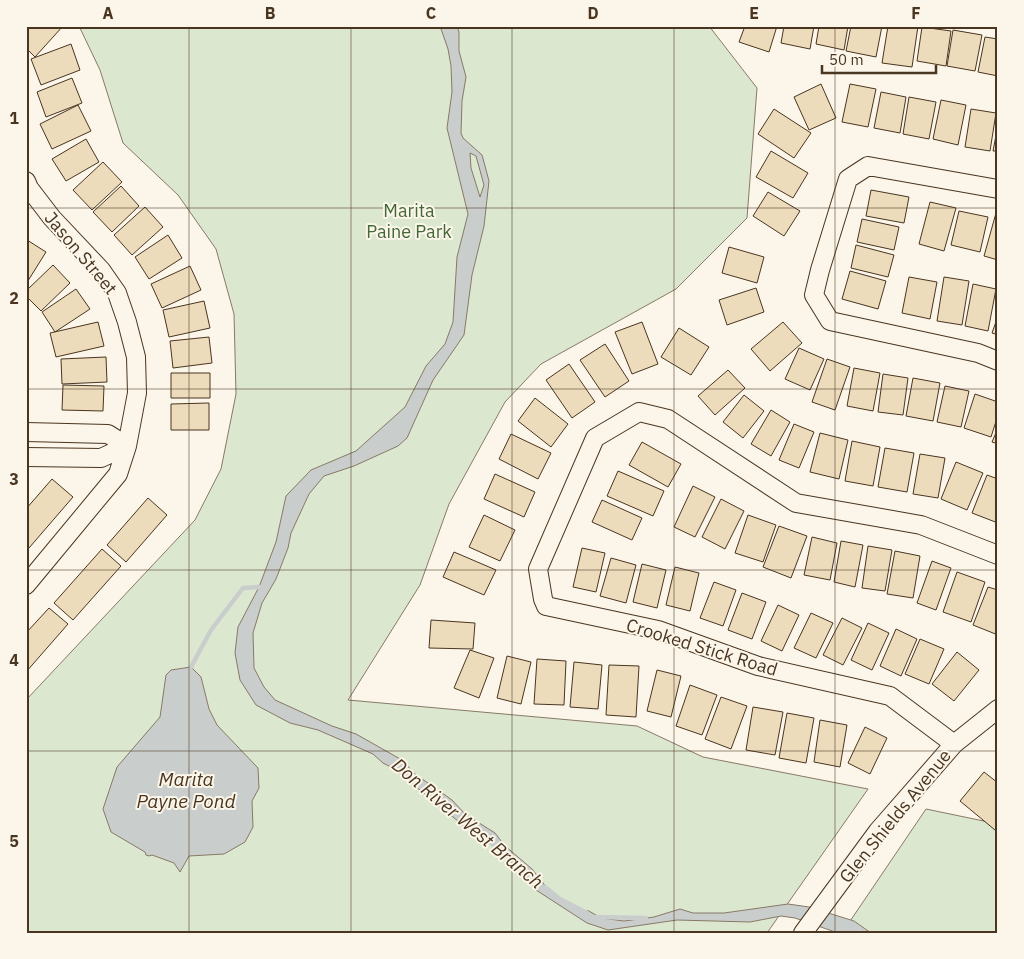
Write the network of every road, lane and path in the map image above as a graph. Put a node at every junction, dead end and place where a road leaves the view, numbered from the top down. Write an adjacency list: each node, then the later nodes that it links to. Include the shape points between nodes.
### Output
1 (26, 181): 5 (street, Jason Street, via 52,218 101,270 117,293 136,357 137,394)
2 (998, 189): 3 (street, via 868,166 848,179 814,294 830,321)
3 (998, 361)
4 (26, 432): 5 (street, via 108,434)
5 (127, 446): 6 (street, via 102,458); 8 (street, Jason Street, via 118,474)
6 (26, 457)
7 (998, 555): 10 (street, Crooked Stick Road, via 921,525 796,503 668,419 639,412 595,438 538,569 546,606 658,630 758,666 890,696)
8 (29, 576)
9 (998, 709): 10 (street, Glen Shields Avenue)
10 (954, 744): 11 (street, Glen Shields Avenue, via 878,831)
11 (803, 933)

